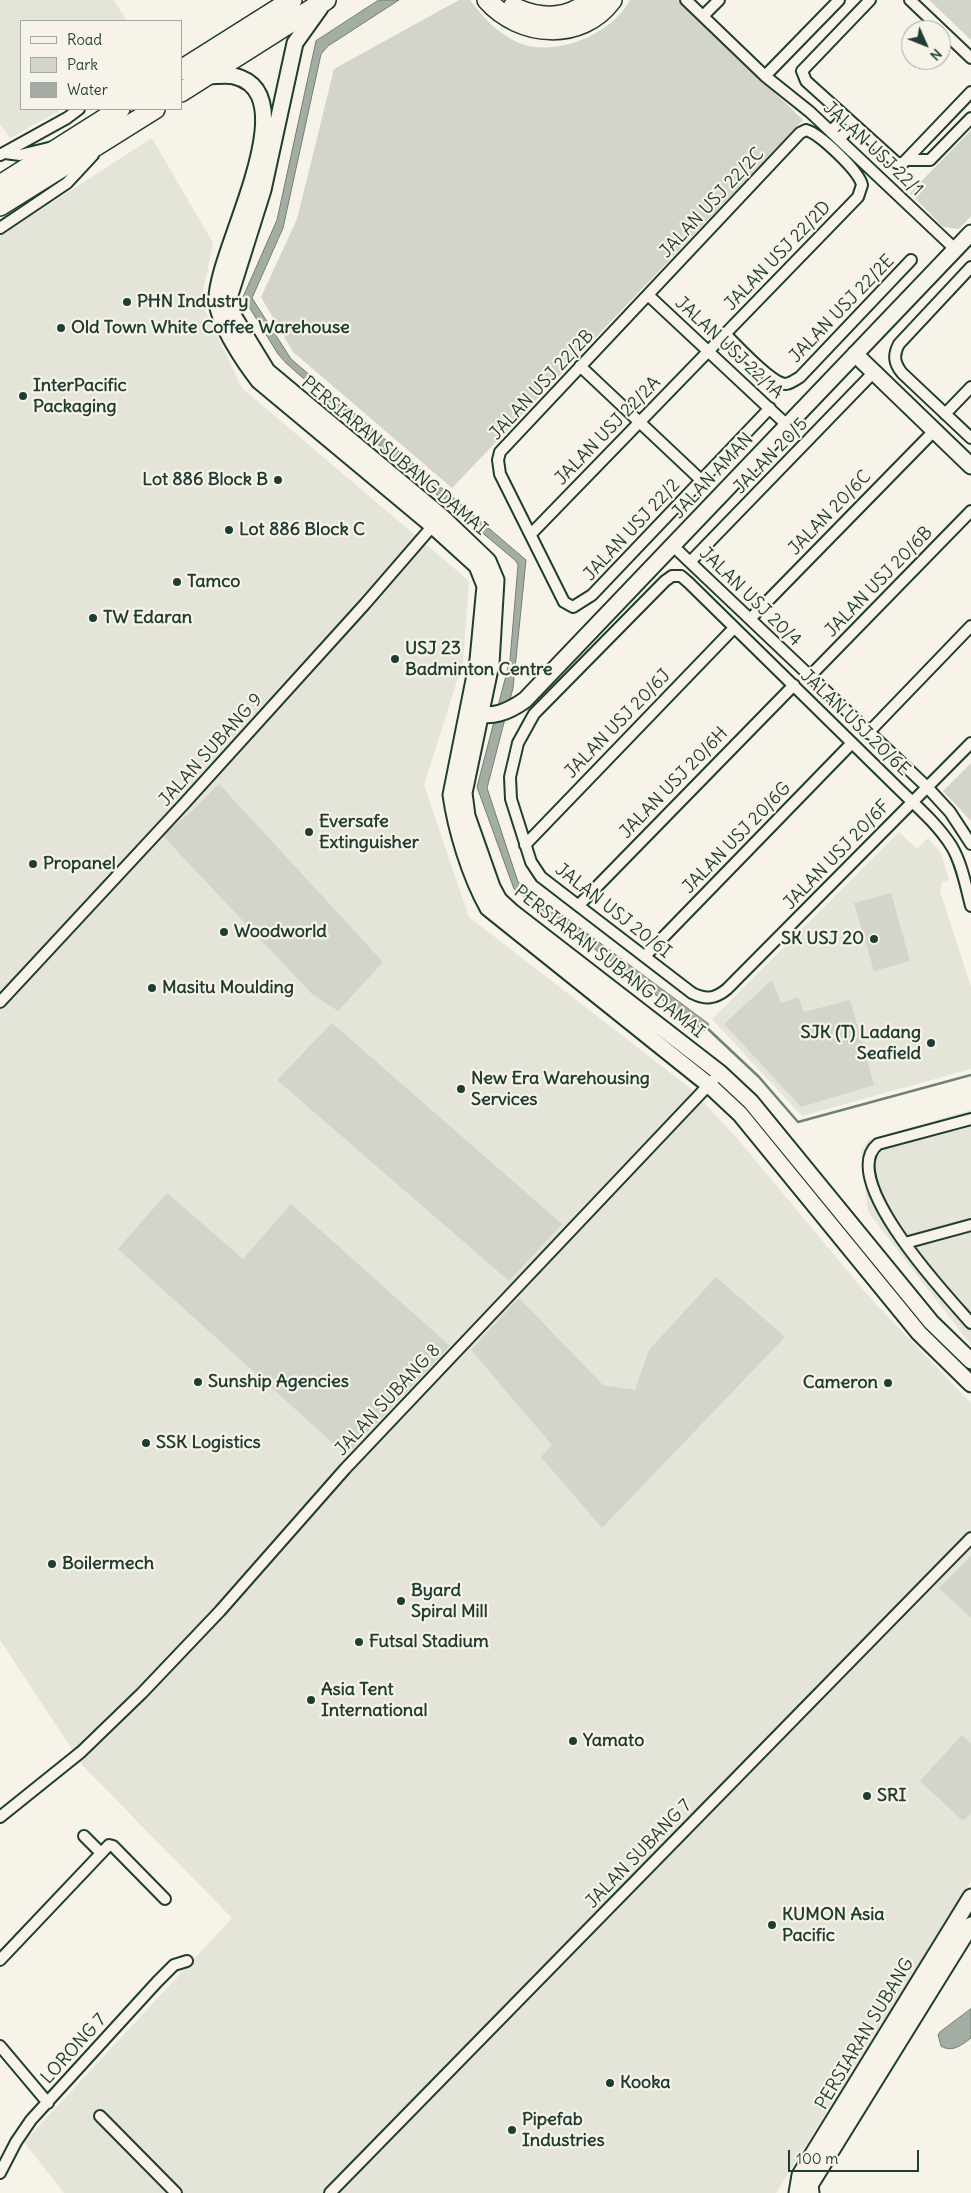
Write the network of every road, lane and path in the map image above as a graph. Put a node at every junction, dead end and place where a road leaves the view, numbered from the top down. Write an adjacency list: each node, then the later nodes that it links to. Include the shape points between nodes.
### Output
1 (292, 0): 15 (highway)
2 (327, 0): 16 (highway); 56 (street, PERSIARAN SUBANG DAMAI, via 295,43 263,190 229,298 234,317 267,371)
3 (487, 0): 13 (highway, via 506,18)
4 (504, 0): 13 (highway)
5 (591, 0): 13 (highway, via 571,13)
6 (612, 0): 13 (highway, via 596,15 562,30 544,31)
7 (686, 0): 12 (street, JALAN USJ 22/1)
8 (719, 0): 12 (street)
9 (839, 0): 17 (street)
10 (870, 0): 23 (street, via 802,71 806,81)
11 (910, 0): 14 (street)
12 (704, 16): 17 (street, JALAN USJ 22/1)
13 (523, 18)
14 (971, 58)
15 (182, 69)
16 (208, 76): 18 (highway); 56 (street, PERSIARAN SUBANG DAMAI, via 234,76 252,84 260,99 264,118 249,191 218,281 217,302 224,324 259,381)
17 (765, 76): 26 (street, JALAN USJ 22/1)
18 (182, 91)
19 (971, 92): 31 (street)
20 (78, 110): 30 (street)
21 (118, 110): 29 (highway)
22 (153, 110): 27 (highway)
23 (845, 117): 25 (street); 26 (street)
24 (971, 118): 31 (street, via 930,160)
25 (853, 125): 28 (street); 31 (street, via 894,162 900,164)
26 (831, 132): 28 (street, JALAN USJ 22/1)
27 (107, 139): 34 (highway); 35 (street, via 67,183)
28 (839, 139): 37 (street, JALAN USJ 22/1)
29 (60, 146): 30 (street, via 20,155); 33 (highway)
30 (3, 154)
31 (906, 160)
32 (861, 180): 40 (street, JALAN USJ 22/2C, via 818,136 806,130 800,133); 41 (street, JALAN USJ 22/2D, via 858,197)
33 (0, 185)
34 (0, 206)
35 (0, 228)
36 (971, 233): 37 (street, JALAN AMAN)
37 (955, 249): 43 (street, JALAN AMAN)
38 (911, 260): 41 (street, JALAN USJ 22/2E, via 792,382 786,384 772,378)
39 (971, 266): 48 (street, via 899,344 894,356 898,368)
40 (648, 295): 42 (street, JALAN USJ 22/1A); 44 (street, JALAN USJ 22/2B)
41 (725, 334): 42 (street, JALAN USJ 22/2D)
42 (709, 352): 47 (street, JALAN USJ 22/1A); 49 (street, JALAN USJ 22/2A)
43 (855, 354): 45 (street); 50 (street, JALAN AMAN)
44 (580, 366): 49 (street); 57 (street, JALAN USJ 22/2B, via 500,452 500,474)
45 (874, 372): 51 (street); 59 (street, JALAN 20/5)
46 (971, 387): 48 (street)
47 (770, 408): 50 (street, JALAN USJ 22/1A); 54 (street, JALAN USJ 22/2)
48 (945, 414): 52 (street)
49 (639, 422): 54 (street); 57 (street, JALAN USJ 22/2A)
50 (787, 425): 58 (street, JALAN AMAN)
51 (934, 431): 53 (street); 60 (street, JALAN 20/6C)
52 (971, 438)
53 (971, 466)
54 (701, 480): 57 (street, JALAN USJ 22/2, via 592,595 573,607 564,602 557,591)
55 (971, 511): 63 (street, JALAN USJ 20/6B)
56 (437, 521): 65 (street, PERSIARAN SUBANG DAMAI, via 477,566 485,586); 78 (street, JALAN SUBANG 9, via 190,797)
57 (531, 534)
58 (673, 546): 59 (street, JALAN USJ 20/4); 65 (street, JALAN AMAN, via 518,705 501,713)
59 (690, 562): 60 (street, JALAN USJ 20/4)
60 (750, 619): 63 (street, JALAN USJ 20/4)
61 (971, 626): 66 (street)
62 (734, 628): 64 (street, JALAN USJ 20/6E); 70 (street, JALAN USJ 20/6E, via 689,583 680,576 672,576 534,714 513,758); 73 (street, JALAN USJ 20/6J)
63 (810, 676): 66 (street, JALAN USJ 20/4)
64 (794, 685): 67 (street, JALAN USJ 20/6E); 74 (street, JALAN USJ 20/6H)
65 (477, 714): 79 (street, PERSIARAN SUBANG DAMAI, via 464,793 467,816 498,900); 80 (street, PERSIARAN SUBANG DAMAI, via 451,795 454,815 479,893 488,908)
66 (868, 733): 69 (street, JALAN USJ 20/4)
67 (852, 743): 71 (street, JALAN USJ 20/6E); 76 (street, JALAN USJ 20/6G)
68 (971, 743): 69 (street, JALAN USJ 20/6F)
69 (927, 787): 71 (street, JALAN USJ 20/6F); 72 (street, JALAN USJ 20/4, via 950,812)
70 (510, 788): 73 (street, JALAN USJ 20/6I)
71 (912, 801): 75 (street, JALAN USJ 20/6E, via 953,848); 77 (street, JALAN USJ 20/6F)
72 (971, 844)
73 (525, 845): 74 (street, JALAN USJ 20/6I, via 541,877)
74 (579, 905): 76 (street, JALAN USJ 20/6I)
75 (971, 906)
76 (645, 956): 77 (street, JALAN USJ 20/6I, via 700,997 714,998)
77 (721, 994)
78 (0, 1002)
79 (720, 1073): 80 (street, JALAN SUBANG 8); 85 (street, PERSIARAN SUBANG DAMAI, via 751,1102 931,1322)
80 (709, 1085): 86 (street, PERSIARAN SUBANG DAMAI, via 740,1114 919,1333); 88 (street, JALAN SUBANG 8, via 351,1462 198,1634 81,1752)
81 (971, 1119): 83 (street, via 873,1148 868,1160 877,1200)
82 (971, 1224): 83 (street)
83 (905, 1243): 84 (street)
84 (971, 1323)
85 (971, 1361)
86 (971, 1384)
87 (971, 1538): 101 (street, JALAN SUBANG 7)
88 (2, 1812)
89 (84, 1836): 90 (street)
90 (100, 1852): 92 (street, via 109,1845 114,1846); 94 (street)
91 (971, 1897): 102 (street, PERSIARAN SUBANG, via 800,2175)
92 (165, 1899)
93 (971, 1925): 103 (street, PERSIARAN SUBANG, via 810,2185)
94 (0, 1960)
95 (187, 1961): 97 (street, LORONG 7, via 174,1966 157,1982)
96 (0, 2046): 97 (street)
97 (48, 2103): 99 (street, LORONG 7, via 23,2131)
98 (100, 2116): 100 (street)
99 (0, 2173)
100 (176, 2193)
101 (330, 2193)
102 (797, 2193)
103 (811, 2193)

